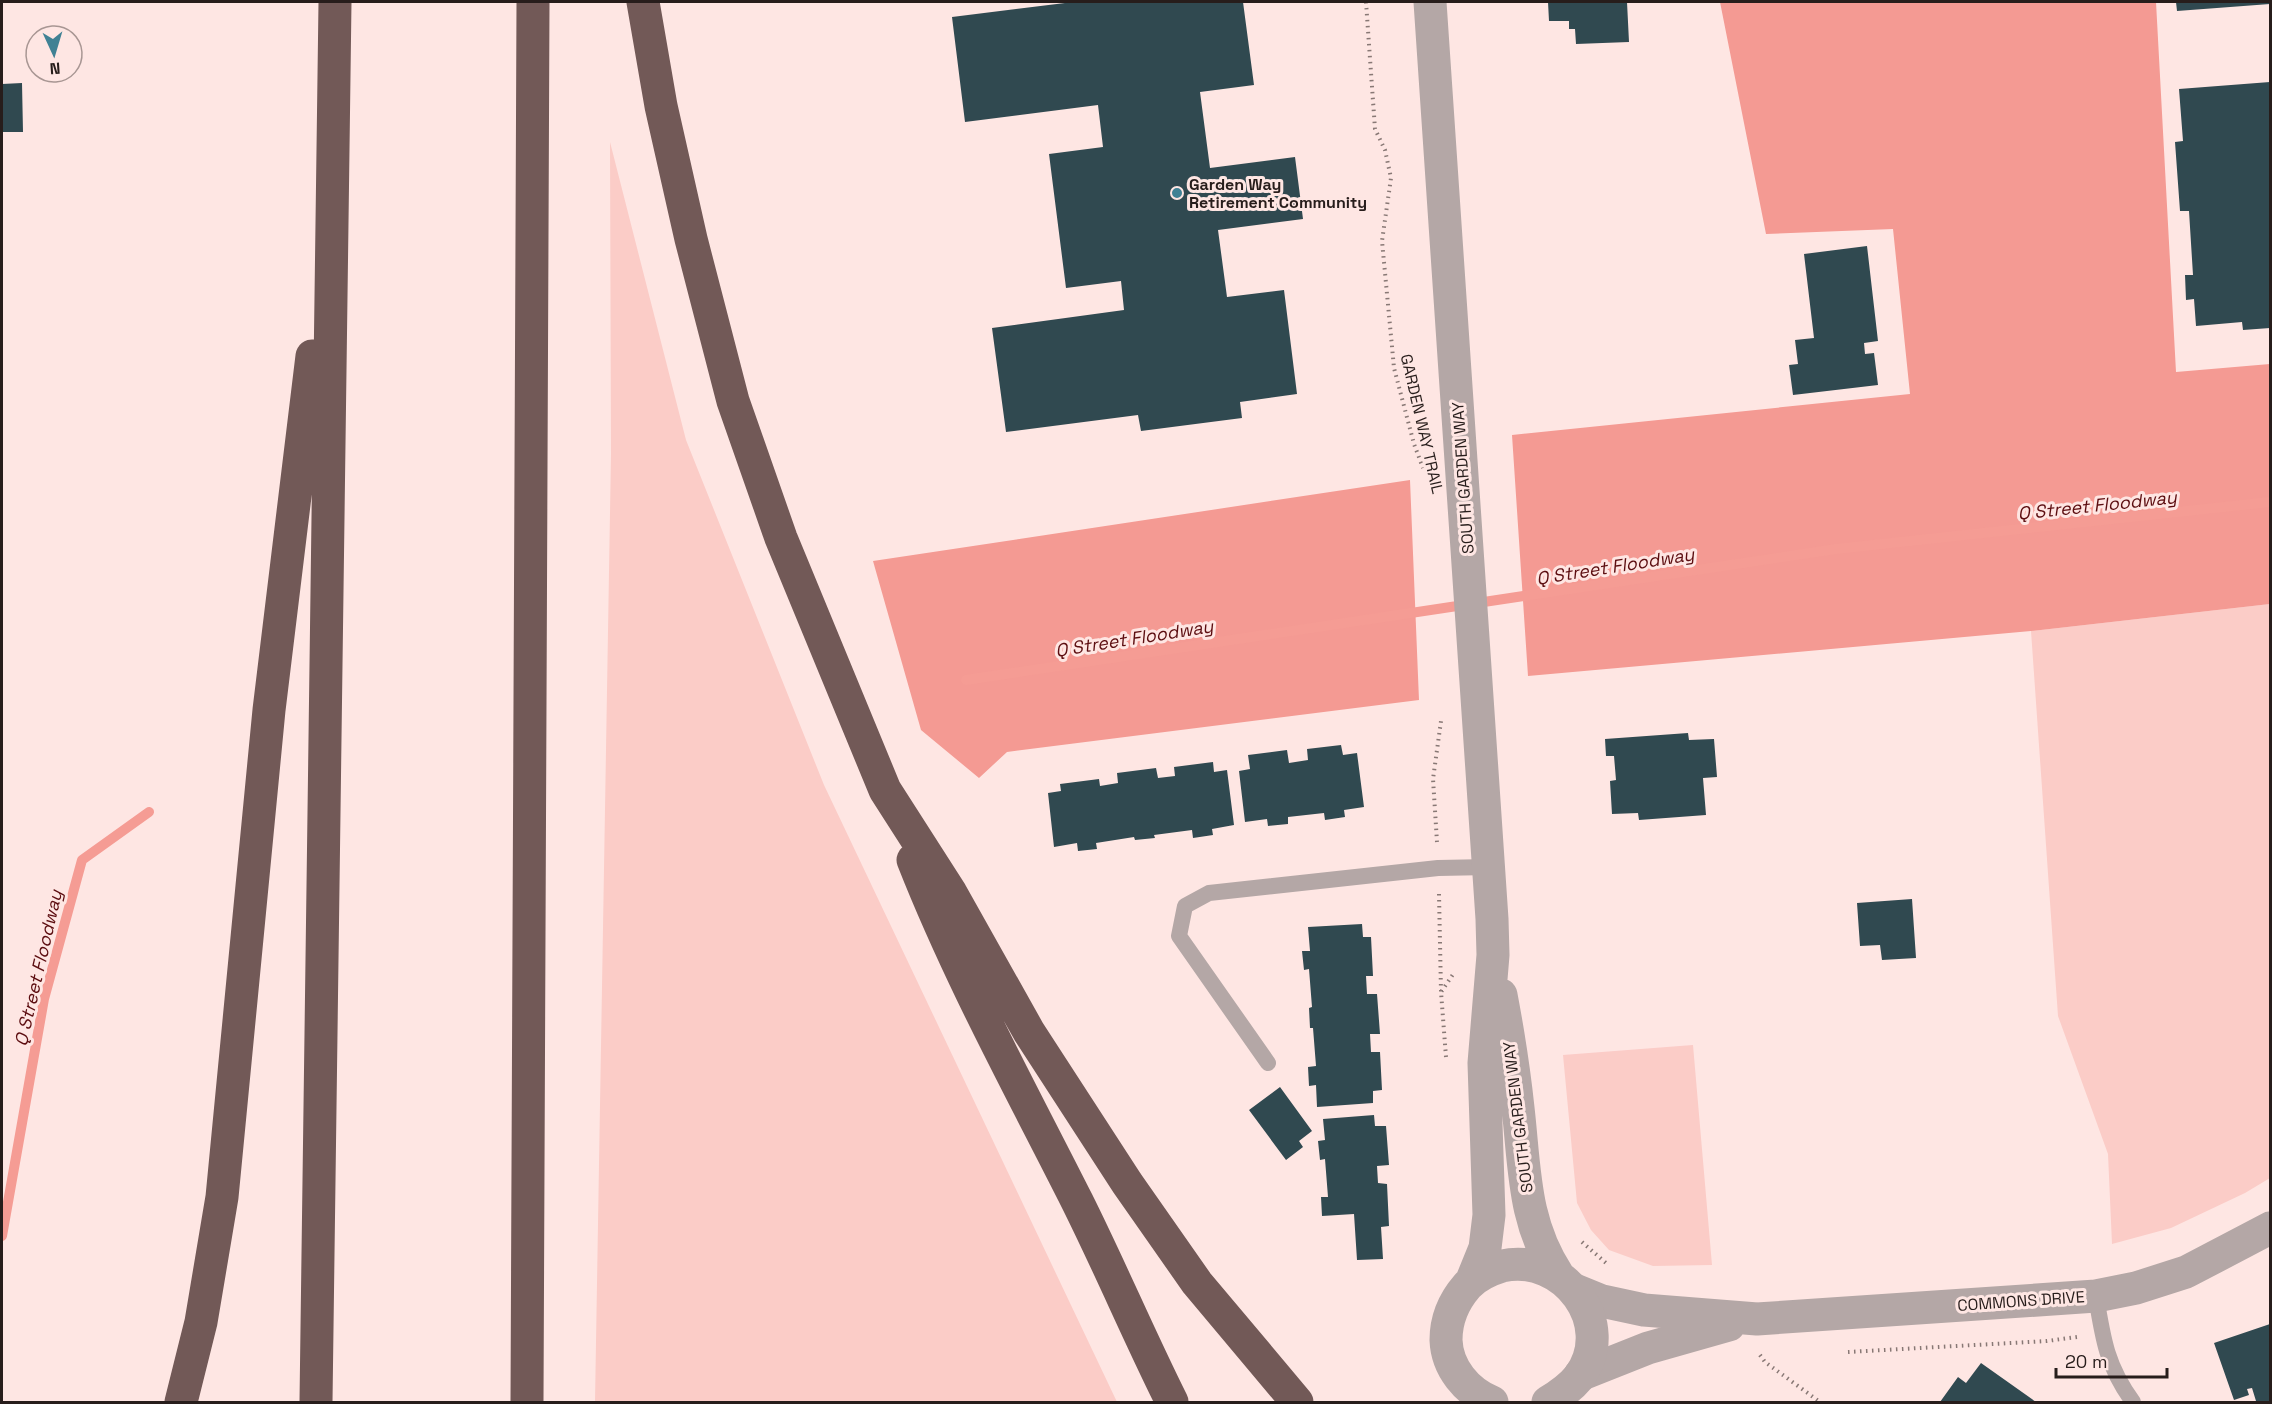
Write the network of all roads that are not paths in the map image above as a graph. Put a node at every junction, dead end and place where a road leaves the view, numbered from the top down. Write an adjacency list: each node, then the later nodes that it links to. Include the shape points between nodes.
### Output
1 (335, 2): 5 (highway)
2 (533, 2): 19 (highway)
3 (643, 2): 6 (highway, via 661,106 733,401 781,538)
4 (1430, 2): 7 (street, SOUTH GARDEN WAY)
5 (331, 196): 17 (highway, via 269,710 222,1197 201,1322); 18 (highway)
6 (885, 790): 20 (highway, via 928,899); 21 (highway, via 951,893 1029,1032 1127,1183 1197,1283)
7 (1489, 867): 8 (street, SOUTH GARDEN WAY); 9 (lane, via 1438,867 1209,893 1185,906 1179,936)
8 (1493, 955): 11 (street, SOUTH GARDEN WAY, via 1484,1063 1489,1215 1485,1248); 12 (street, SOUTH GARDEN WAY, via 1514,1062 1530,1213 1540,1246)
9 (1268, 1063)
10 (2271, 1228): 13 (street, COMMONS DRIVE, via 2186,1272)
11 (1473, 1280): 12 (street, SOUTH GARDEN WAY, via 1492,1269 1514,1264 1537,1266); 16 (street, SOUTH GARDEN WAY, via 1457,1297 1448,1318 1446,1341 1451,1363 1463,1382)
12 (1566, 1282): 14 (street, COMMONS DRIVE, via 1602,1301 1644,1310); 15 (street, SOUTH GARDEN WAY, via 1587,1309 1591,1332 1589,1354)
13 (2096, 1296): 14 (street, COMMONS DRIVE); 22 (lane, via 2106,1353)
14 (1757, 1318): 15 (street, COMMONS DRIVE, via 1648,1348)
15 (1564, 1393)
16 (1485, 1401)
17 (181, 1402)
18 (316, 1402)
19 (527, 1402)
20 (1172, 1402)
21 (1297, 1402)
22 (2133, 1402)

